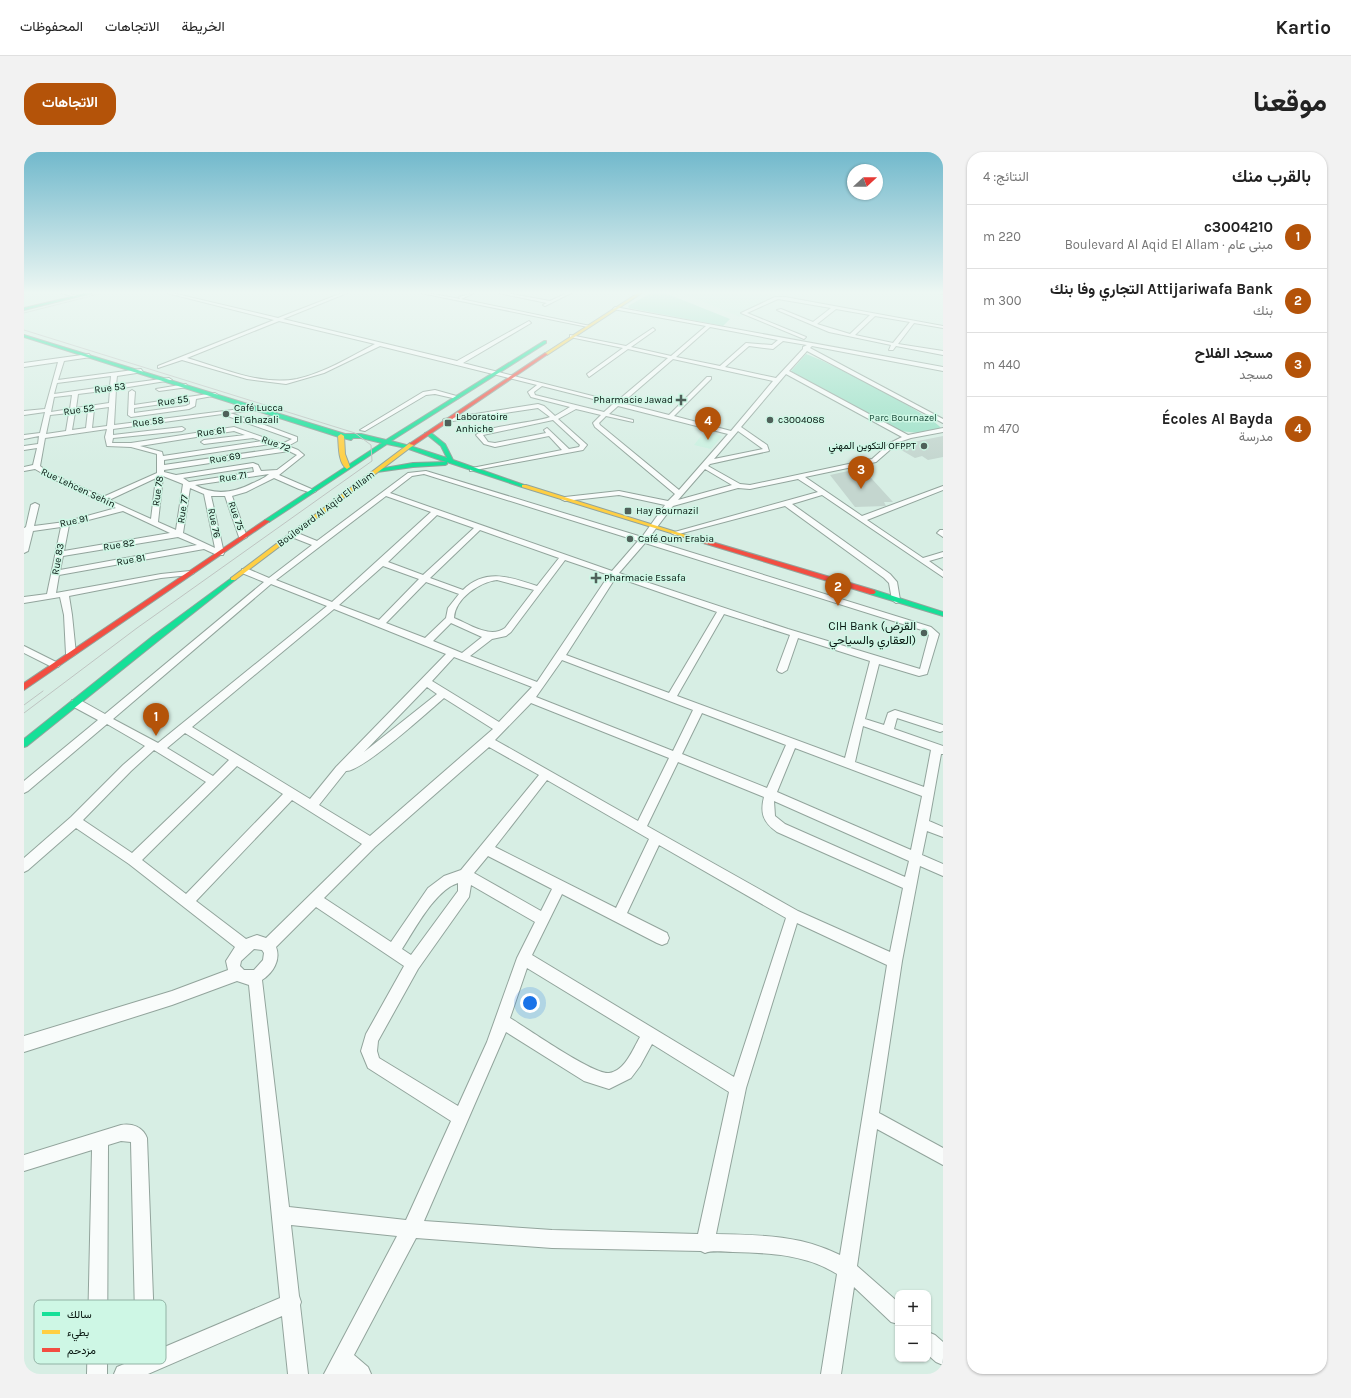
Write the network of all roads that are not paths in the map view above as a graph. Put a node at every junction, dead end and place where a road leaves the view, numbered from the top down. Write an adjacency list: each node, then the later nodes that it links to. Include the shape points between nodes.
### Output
1 (70, 350): 18 (main road)
2 (200, 350): 20 (street)
3 (367, 350): 20 (street, via 319,373 287,382 256,379)
4 (404, 350): 23 (street)
5 (480, 350): 23 (street)
6 (533, 350): 30 (main road, Boulevard Al Aqid El Allam)
7 (552, 350): 32 (main road, Boulevard Al Aqid El Allam)
8 (623, 350): 31 (street)
9 (641, 350): 19 (street)
10 (681, 350): 19 (street)
11 (741, 350): 26 (street)
12 (804, 350): 29 (street)
13 (815, 350): 67 (street)
14 (834, 350): 21 (street)
15 (891, 350): 21 (street)
16 (926, 350): 17 (street)
17 (941, 353)
18 (89, 356): 22 (street); 28 (main road)
19 (673, 357): 26 (street); 49 (street)
20 (181, 358): 25 (street)
21 (885, 358): 27 (street)
22 (61, 361): 24 (street); 39 (street, Rue Lehcen Sehin)
23 (458, 363): 30 (street)
24 (24, 365)
25 (160, 367)
26 (722, 367): 35 (street)
27 (942, 369)
28 (141, 371): 34 (main road); 37 (street)
29 (785, 371): 35 (street); 87 (street)
30 (497, 373): 32 (street); 45 (main road, Boulevard Al Aqid El Allam)
31 (589, 375)
32 (513, 377): 36 (street); 65 (main road, Boulevard Al Aqid El Allam)
33 (709, 378): 63 (street)
34 (169, 380): 37 (street, Rue 53); 38 (main road)
35 (777, 380): 77 (street)
36 (542, 384): 49 (street); 51 (street, via 531,392 533,396)
37 (113, 385): 39 (street); 42 (street, Rue 53); 48 (street, Rue 53, via 135,392); 50 (street)
38 (186, 386): 40 (street); 41 (main road)
39 (53, 389): 42 (street, Rue 53); 56 (street, Rue Lehcen Sehin)
40 (150, 390)
41 (199, 390): 43 (street); 44 (main road)
42 (75, 393): 55 (street)
43 (162, 395)
44 (215, 395): 46 (street, Rue 55); 54 (main road)
45 (457, 397): 76 (street, via 435,392 425,393); 92 (main road, Boulevard Al Aqid El Allam)
46 (193, 398): 52 (street, Rue 55); 60 (street, via 193,405 187,408)
47 (139, 399): 48 (street)
48 (132, 400): 52 (street)
49 (617, 404): 59 (street); 63 (street)
50 (110, 405): 53 (street, Rue 52); 72 (street)
51 (576, 406): 59 (street); 64 (street, via 567,414)
52 (131, 407): 60 (street)
53 (91, 408): 55 (street, Rue 52); 73 (street)
54 (254, 408): 57 (street, Rue 58); 61 (main road)
55 (72, 411): 56 (street, Rue 52); 79 (street)
56 (47, 412): 58 (street, Rue 52); 82 (street, Rue Lehcen Sehin)
57 (219, 412): 70 (street, Rue 58); 71 (street)
58 (24, 413)
59 (605, 414): 66 (street); 122 (street, via 597,420 597,426)
60 (131, 415): 69 (street)
61 (276, 416): 71 (street); 84 (main road)
62 (181, 417): 69 (street, Rue 58); 70 (street, Rue 58); 74 (street)
63 (670, 417): 77 (street)
64 (554, 418): 65 (street, via 542,407 534,406); 68 (street); 98 (street, via 584,445 581,449)
65 (446, 420): 80 (main road, Boulevard Al Aqid El Allam)
66 (631, 421)
67 (943, 421)
68 (537, 422): 81 (street); 81 (street, via 483,432 479,435 486,443 495,445)
69 (131, 424): 72 (street, Rue 58)
70 (202, 424): 75 (street, Rue 61); 89 (street); 94 (street, Rue 61)
71 (258, 424): 96 (street, via 294,437 295,440)
72 (109, 427): 73 (street, Rue 58); 86 (street)
73 (89, 429): 79 (street, Rue 58)
74 (182, 429): 86 (street); 94 (street)
75 (240, 430): 83 (street, Rue 72)
76 (363, 430)
77 (734, 430): 102 (street); 102 (street, via 765,446 767,450)
78 (943, 430): 87 (street)
79 (68, 432): 82 (street, Rue 58)
80 (428, 432): 97 (main road, Boulevard Al Aqid El Allam); 101 (main road, via 447,449)
81 (551, 434): 98 (street)
82 (43, 435): 85 (street, Rue 58); 93 (street, Rue Lehcen Sehin)
83 (255, 436): 89 (street); 90 (street, Rue 72)
84 (341, 436): 92 (main road); 104 (main road, via 342,454)
85 (24, 437)
86 (108, 437): 91 (street, via 110,446)
87 (907, 438): 113 (street, via 892,445 881,458 874,461)
88 (162, 440): 91 (street); 94 (street); 100 (street, Rue 78)
89 (204, 442): 99 (street)
90 (271, 442): 96 (street, Rue 72); 99 (street)
91 (131, 444): 100 (street)
92 (384, 444): 97 (main road); 104 (main road, Boulevard Al Aqid El Allam)
93 (40, 446): 95 (street); 103 (street, Rue Lehcen Sehin)
94 (182, 446): 99 (street); 100 (street)
95 (24, 448)
96 (286, 448): 106 (street, Rue 72, via 301,455); 108 (street, Rue 69)
97 (405, 449): 101 (main road); 109 (main road, Boulevard Al Aqid El Allam)
98 (567, 451): 107 (street)
99 (206, 452)
100 (161, 455): 108 (street, Rue 78)
101 (451, 462): 107 (main road); 109 (main road)
102 (706, 464): 115 (street); 122 (street)
103 (36, 467): 105 (street); 124 (street, Rue Lehcen Sehin)
104 (347, 467): 117 (main road, Boulevard Al Aqid El Allam)
105 (24, 470)
106 (280, 470): 110 (street, Rue 71); 111 (street, Rue 72)
107 (472, 470): 123 (main road)
108 (161, 471): 112 (street); 124 (street, Rue 69); 131 (street, Rue 78)
109 (375, 471): 138 (main road, Boulevard Al Aqid El Allam)
110 (258, 473): 112 (street, via 256,466 253,465); 114 (street, Rue 71)
111 (272, 474): 117 (street); 121 (street, Rue 72, via 244,490)
112 (176, 477): 114 (street)
113 (800, 477): 115 (street, via 750,487); 118 (street)
114 (187, 484): 119 (street); 137 (street, Rue 77)
115 (738, 486): 127 (street)
116 (943, 488): 130 (street)
117 (312, 491): 139 (main road, Boulevard Al Aqid El Allam)
118 (823, 492): 125 (street); 130 (street)
119 (207, 493): 121 (street, Rue 72); 144 (street, Rue 76)
120 (384, 493): 129 (street); 140 (street, via 410,474 424,472); 141 (street)
121 (228, 494): 139 (street, Rue 75)
122 (679, 494): 127 (street)
123 (565, 499): 127 (street, via 619,493); 133 (main road)
124 (103, 500): 128 (street, Rue Lehcen Sehin)
125 (786, 503): 136 (street); 162 (street, via 887,576 893,582)
126 (35, 504): 135 (street)
127 (670, 504): 133 (street)
128 (123, 509): 131 (street, Rue Lehcen Sehin); 132 (street, Rue 91)
129 (436, 512): 134 (street); 149 (street)
130 (862, 519): 148 (street)
131 (154, 523): 137 (street, Rue Lehcen Sehin)
132 (65, 524): 135 (street, Rue 91); 145 (street, Rue 83)
133 (653, 526): 136 (main road); 140 (street)
134 (479, 527): 147 (street); 155 (street)
135 (26, 530): 143 (street)
136 (675, 533): 162 (main road)
137 (179, 534): 142 (street, Rue Lehcen Sehin); 145 (street, Rue 82)
138 (292, 534): 141 (street); 150 (main road, Boulevard Al Aqid El Allam)
139 (243, 537): 144 (main road, Boulevard Al Aqid El Allam)
140 (643, 540): 153 (street); 176 (street, via 933,631 922,673)
141 (317, 544): 156 (street)
142 (206, 546): 144 (street, Rue Lehcen Sehin); 151 (street, Rue 81)
143 (24, 551)
144 (220, 553): 152 (main road, Boulevard Al Aqid El Allam)
145 (58, 554): 151 (street, Rue 83)
146 (943, 554): 148 (street)
147 (564, 556): 153 (street); 157 (street)
148 (922, 561): 154 (street)
149 (382, 563): 155 (street); 163 (street)
150 (245, 571): 156 (street); 185 (main road, Boulevard Al Aqid El Allam)
151 (55, 573): 159 (street, Rue 83)
152 (190, 573): 160 (street, via 161,576); 173 (main road, Boulevard Al Aqid El Allam)
153 (614, 574): 164 (street); 175 (street)
154 (943, 576)
155 (424, 579): 158 (street); 167 (street)
156 (270, 580): 163 (street); 187 (street)
157 (539, 589): 158 (street, via 490,577 481,579); 169 (street, via 508,630 503,634)
158 (464, 593): 166 (street, via 449,613)
159 (51, 594): 160 (street); 161 (street)
160 (65, 595): 173 (street)
161 (24, 600)
162 (896, 600): 165 (main road)
163 (334, 605): 167 (street); 189 (street)
164 (723, 609): 168 (street); 184 (street)
165 (943, 614)
166 (450, 619): 169 (street); 170 (street)
167 (381, 623): 170 (street)
168 (795, 633): 176 (street); 178 (street)
169 (489, 636): 174 (street)
170 (427, 642): 172 (street)
171 (24, 649): 177 (street)
172 (453, 652): 174 (street); 179 (street)
173 (71, 654): 177 (main road, Boulevard Al Aqid El Allam)
174 (464, 656): 181 (street)
175 (560, 656): 181 (street); 184 (street)
176 (875, 660): 188 (street)
177 (55, 665): 180 (main road, Boulevard Al Aqid El Allam)
178 (782, 670)
179 (426, 682): 182 (street); 201 (street)
180 (24, 686)
181 (538, 686): 183 (street)
182 (443, 694): 190 (street); 201 (street, via 367,756)
183 (528, 698): 190 (street); 198 (street)
184 (671, 698): 186 (street)
185 (76, 703): 187 (street); 195 (main road, Boulevard Al Aqid El Allam)
186 (699, 708): 194 (street); 198 (street)
187 (106, 719): 196 (street); 204 (street)
188 (860, 721): 192 (street); 200 (street)
189 (184, 727): 196 (street); 199 (street)
190 (500, 728): 193 (street)
191 (940, 728): 192 (street, via 895,714 892,716)
192 (888, 731): 197 (street)
193 (488, 741): 202 (street); 214 (street)
194 (792, 742): 200 (street); 207 (street)
195 (24, 744)
196 (156, 747): 203 (street); 209 (street, via 127,768)
197 (940, 749): 205 (street)
198 (676, 756): 207 (street); 211 (street)
199 (236, 760): 203 (street); 206 (street)
200 (849, 763): 205 (street)
201 (340, 770): 208 (street)
202 (546, 774): 211 (street); 215 (street)
203 (214, 782): 217 (street)
204 (24, 788)
205 (927, 793): 210 (street)
206 (291, 794): 208 (street); 224 (street)
207 (770, 794): 216 (street); 221 (street, via 766,810 769,818 781,828)
208 (311, 807): 214 (street)
209 (75, 821): 217 (street); 218 (street)
210 (921, 823): 212 (street); 216 (street)
211 (641, 827): 213 (street)
212 (943, 832)
213 (657, 836): 225 (street); 226 (street)
214 (371, 843): 223 (street)
215 (486, 849): 220 (street); 222 (street)
216 (915, 858): 219 (street); 221 (street)
217 (133, 860): 224 (street)
218 (24, 866)
219 (943, 870)
220 (465, 875): 227 (street); 231 (street, via 448,880 433,892); 234 (street, via 464,893)
221 (909, 885): 233 (street)
222 (560, 887): 226 (street); 227 (street)
223 (314, 899): 230 (street); 231 (street)
224 (188, 901): 229 (street)
225 (793, 915): 233 (street); 240 (street)
226 (618, 916): 228 (street)
227 (543, 920): 232 (street)
228 (662, 938)
229 (244, 946): 230 (street, via 256,942); 235 (street, via 234,960)
230 (268, 946): 236 (street, via 270,962 267,969)
231 (393, 950): 234 (street)
232 (524, 958): 237 (street); 238 (street)
233 (895, 960): 242 (street)
234 (413, 964): 241 (street, via 371,1039 368,1051 373,1063)
235 (237, 974): 236 (street, via 248,978); 239 (street, via 172,998)
236 (255, 977): 246 (street)
237 (502, 1021): 238 (street, via 589,1076 609,1081 626,1073); 241 (street)
238 (649, 1034): 240 (street)
239 (24, 1044)
240 (738, 1088): 248 (street)
241 (460, 1117): 247 (street)
242 (871, 1117): 244 (street); 249 (street)
243 (100, 1139): 245 (street); 250 (street); 251 (street, via 129,1131 139,1138)
244 (943, 1156)
245 (24, 1163)
246 (282, 1214): 247 (street); 252 (street)
247 (410, 1229): 248 (street, via 552,1239); 259 (street)
248 (705, 1244): 249 (street, via 765,1244 796,1248 822,1255)
249 (846, 1268): 253 (street); 264 (street)
250 (98, 1300)
251 (144, 1300)
252 (292, 1302): 256 (street); 262 (street)
253 (895, 1312)
254 (931, 1345): 255 (street)
255 (943, 1355)
256 (166, 1356)
257 (97, 1364): 260 (street)
258 (146, 1365): 261 (street)
259 (338, 1366): 263 (street)
260 (97, 1374)
261 (124, 1374)
262 (298, 1374)
263 (361, 1374)
264 (831, 1374)

